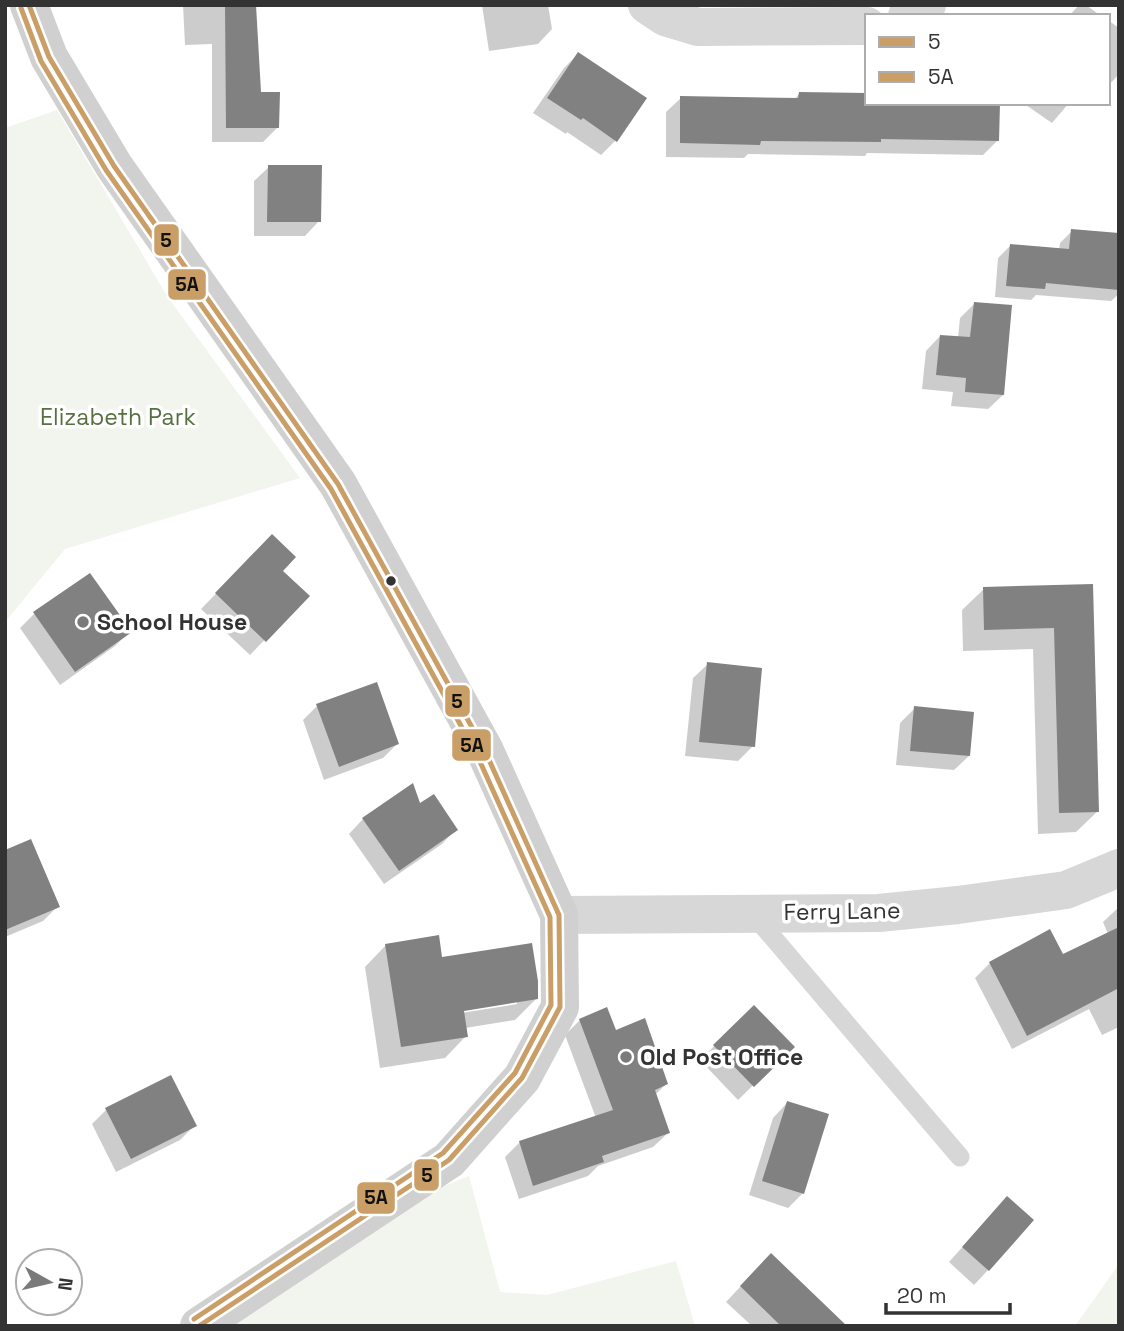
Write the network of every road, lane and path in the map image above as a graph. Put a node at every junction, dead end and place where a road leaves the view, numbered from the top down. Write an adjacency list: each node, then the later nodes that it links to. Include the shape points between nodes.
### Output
1 (29, 5): 8 (main road, via 49,57 114,166 338,484 485,751)
2 (647, 5): 5 (street, via 665,17 698,27)
3 (927, 5): 4 (street)
4 (911, 14)
5 (865, 26)
6 (1119, 867): 7 (street, Ferry Lane, via 1066,890 958,905 879,913)
7 (751, 912): 8 (street, Ferry Lane); 9 (lane)
8 (559, 915): 10 (main road, via 560,1007 523,1079 449,1160)
9 (960, 1157)
10 (199, 1326)

